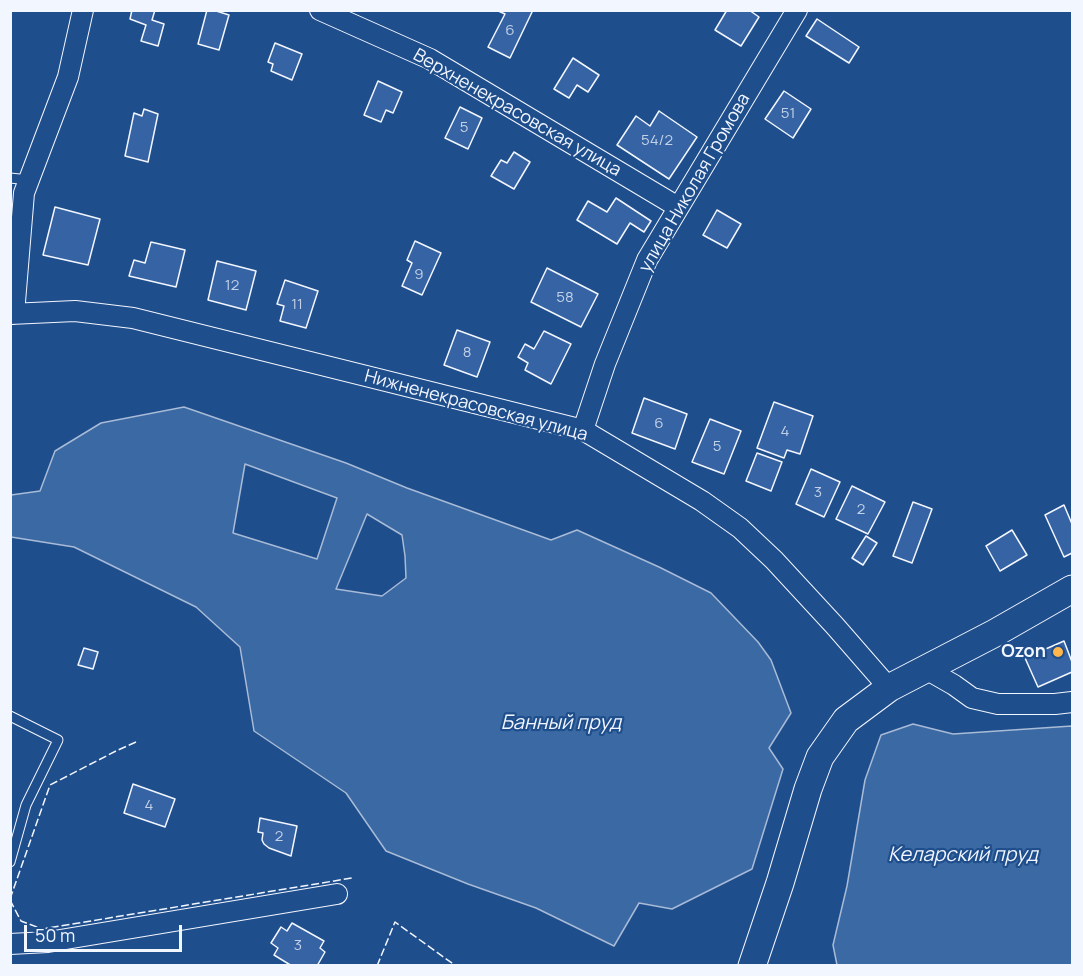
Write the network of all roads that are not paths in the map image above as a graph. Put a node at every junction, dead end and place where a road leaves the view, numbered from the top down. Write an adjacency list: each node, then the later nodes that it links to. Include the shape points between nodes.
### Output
1 (83, 10): 4 (street, via 68,77)
2 (320, 10): 5 (street, Верхненекрасовская улица, via 430,59)
3 (797, 10): 5 (street, улица Николая Громова)
4 (20, 179): 6 (street, via 24,193)
5 (678, 207): 7 (street, улица Николая Громова, via 644,269 605,364)
6 (12, 314): 7 (street, Нижненекрасовская улица, via 75,311 133,318)
7 (584, 430): 10 (street, Нижненекрасовская улица, via 740,528 774,560)
8 (1072, 589): 9 (street)
9 (926, 669): 10 (street); 11 (street, via 972,698 998,704)
10 (889, 688): 16 (street, via 846,720 820,757)
11 (1072, 702)
12 (10, 716): 13 (lane, via 58,740 26,805)
13 (10, 862)
14 (337, 894): 15 (street, via 48,942)
15 (10, 944)
16 (752, 966)

